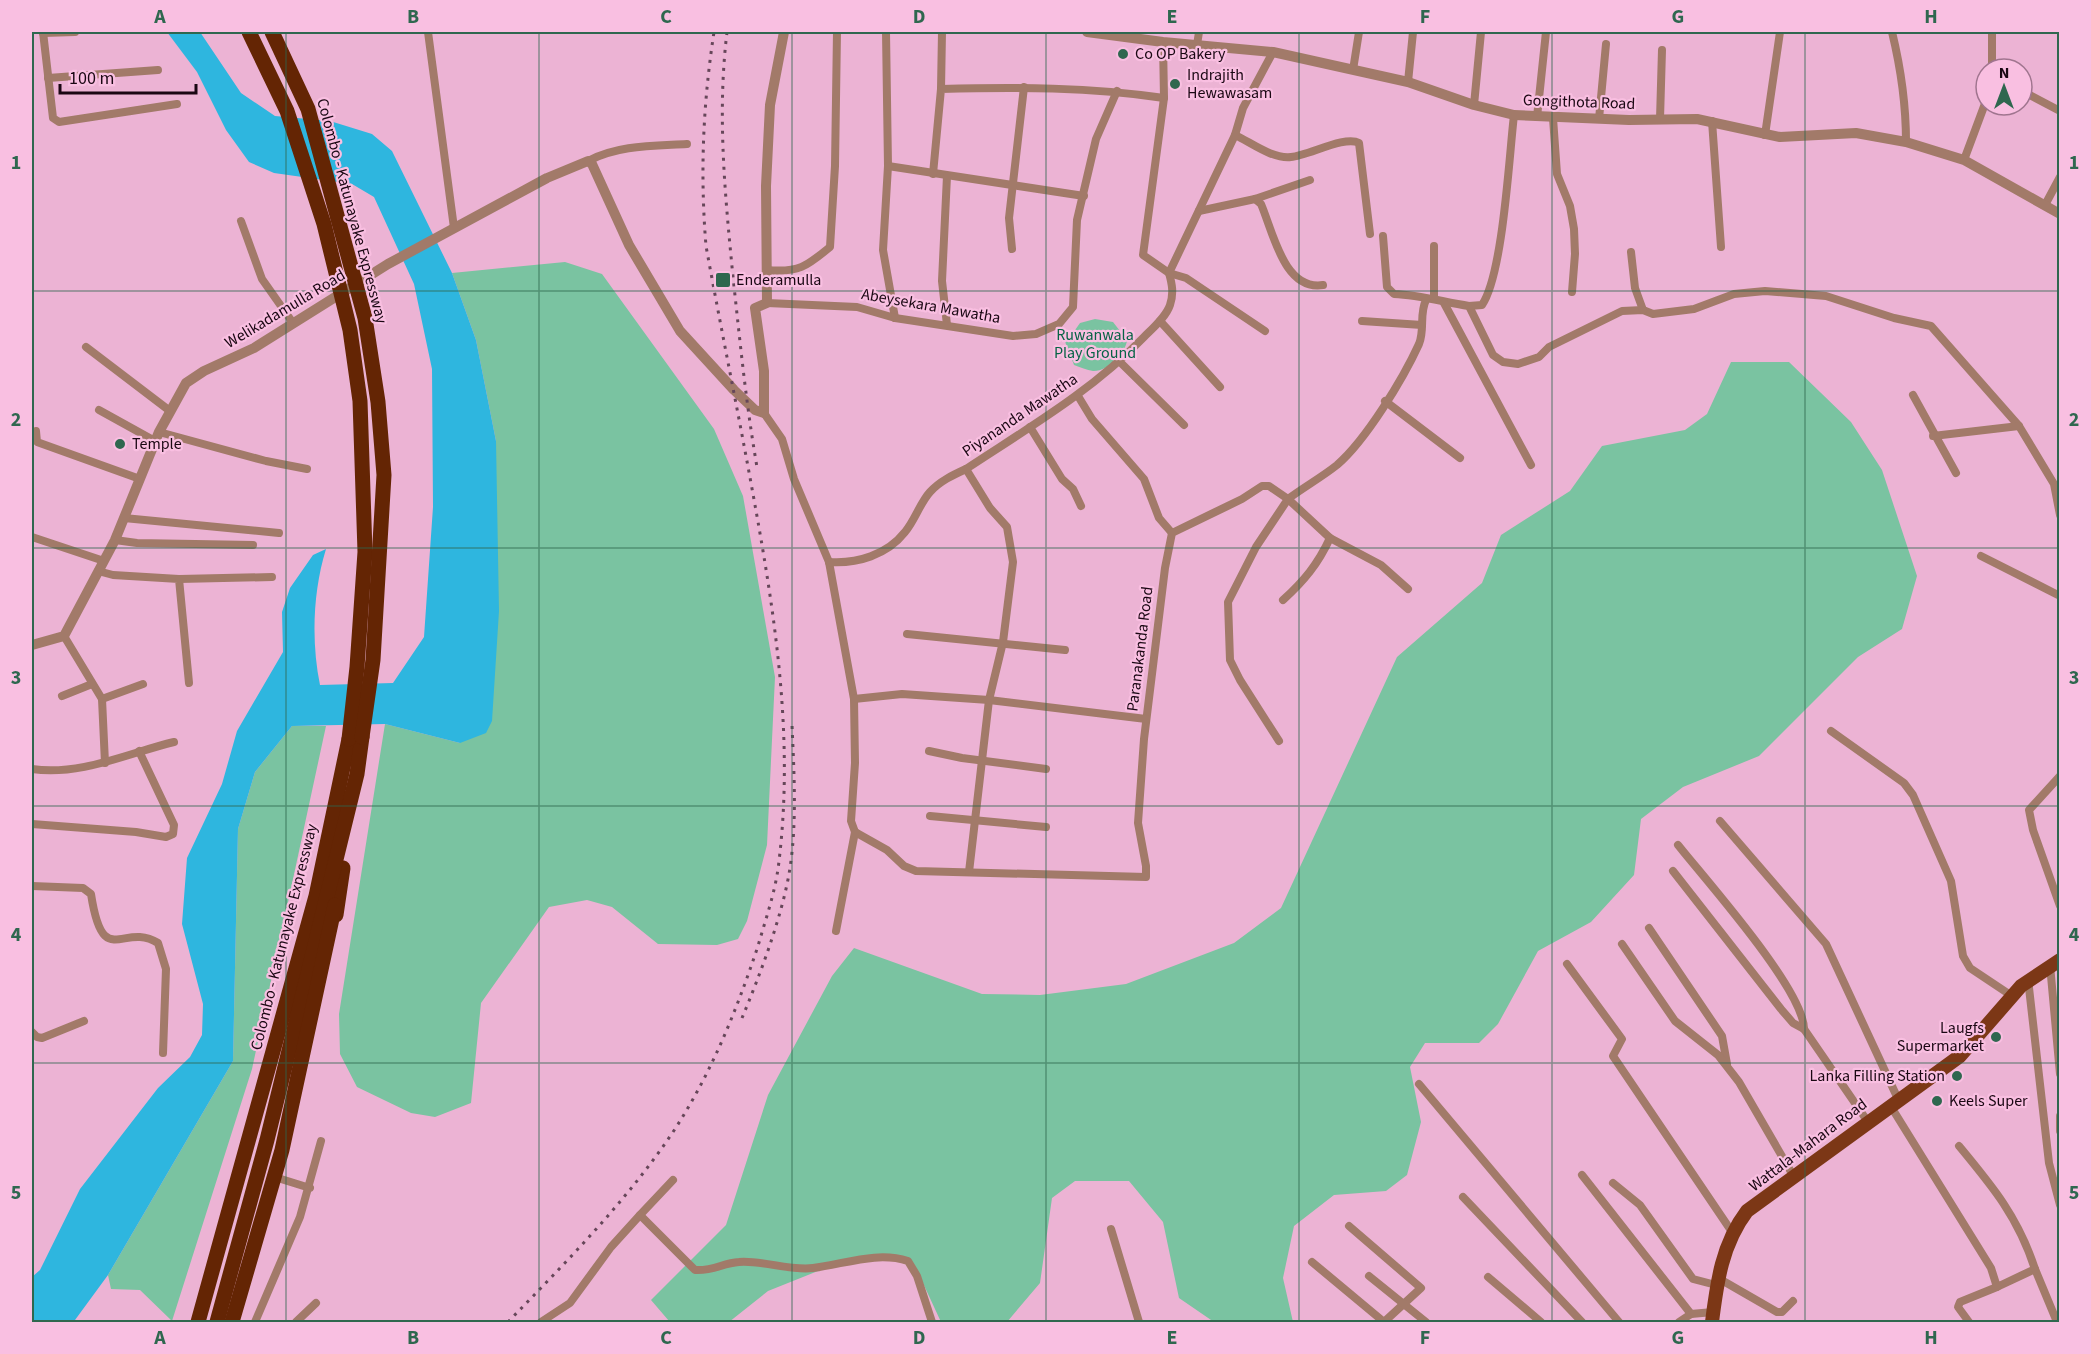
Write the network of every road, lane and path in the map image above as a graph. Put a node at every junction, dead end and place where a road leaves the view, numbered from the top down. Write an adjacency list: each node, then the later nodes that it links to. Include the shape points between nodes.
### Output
1 (43, 32): 2 (street); 28 (street)
2 (75, 32)
3 (249, 32): 139 (highway, Colombo - Katunayake Expressway, bridge, via 287,111 324,224 350,330 360,401 365,552)
4 (272, 32): 139 (highway, Colombo - Katunayake Expressway, bridge, via 308,109 365,318 378,402 384,475 373,660)
5 (428, 32): 63 (street)
6 (784, 32): 70 (street, via 770,105 766,186)
7 (837, 32): 70 (street, via 830,247 804,269)
8 (886, 32): 51 (street)
9 (942, 32): 31 (street)
10 (1087, 32): 19 (street, Gongithota Road)
11 (1199, 32): 22 (street)
12 (1359, 32): 27 (street)
13 (1413, 32): 29 (street)
14 (1481, 32): 36 (street)
15 (1546, 32): 39 (street)
16 (1780, 32): 46 (street)
17 (1892, 32): 47 (street, via 1902,71)
18 (1992, 32): 25 (street)
19 (1140, 35): 20 (street, Gongithota Road)
20 (1163, 42): 22 (street, Gongithota Road); 34 (street)
21 (1606, 44): 42 (street)
22 (1197, 45): 24 (street, Gongithota Road)
23 (1662, 50): 43 (street)
24 (1273, 52): 27 (street, Gongithota Road); 45 (street, Piyananda Mawatha, via 1243,108)
25 (1992, 57)
26 (159, 70): 28 (street)
27 (1353, 70): 29 (street, Gongithota Road)
28 (48, 78): 35 (street, via 53,118 59,122)
29 (1408, 82): 36 (street, Gongithota Road)
30 (1024, 87): 31 (street); 32 (street); 56 (street)
31 (941, 90): 52 (street)
32 (1117, 91): 34 (street); 57 (street, Abeysekara Mawatha, via 1096,139)
33 (2034, 97): 37 (street)
34 (1164, 98): 71 (street, via 1143,255)
35 (177, 104)
36 (1473, 105): 38 (street, Gongithota Road)
37 (2060, 111)
38 (1514, 115): 39 (street, Gongithota Road); 77 (street, via 1496,263 1486,299 1482,305)
39 (1537, 117): 41 (street, Gongithota Road)
40 (1980, 117): 49 (street)
41 (1553, 118): 42 (street, Gongithota Road); 73 (street, via 1557,174 1574,229)
42 (1599, 119): 43 (street, Gongithota Road)
43 (1660, 119): 44 (street, Gongithota Road)
44 (1712, 121): 46 (street, Gongithota Road); 67 (street)
45 (1235, 135): 60 (street, Piyananda Mawatha); 64 (street, via 1274,155 1291,158 1343,143 1359,143)
46 (1765, 135): 47 (street, Gongithota Road, via 1856,133)
47 (1906, 142): 49 (street, Gongithota Road)
48 (687, 144): 50 (street, Welikadamulla Road, via 630,148)
49 (1964, 160): 59 (street, Gongithota Road)
50 (588, 161): 63 (street, Welikadamulla Road, via 547,178); 94 (street, via 629,245 680,331 734,390 755,410)
51 (888, 166): 52 (street); 79 (street, via 883,250)
52 (933, 174): 53 (street)
53 (947, 176): 56 (street); 83 (street, via 942,281)
54 (2060, 177): 59 (street)
55 (1310, 180): 58 (street)
56 (1013, 185): 57 (street); 68 (street, via 1009,218)
57 (1084, 196): 83 (street, Abeysekara Mawatha, via 1077,220 1073,307 1059,324 1036,334 1013,336)
58 (1255, 199): 60 (street); 72 (street, via 1261,204 1288,268 1299,280)
59 (2045, 205): 61 (street, Gongithota Road)
60 (1199, 211): 71 (street, Piyananda Mawatha)
61 (2060, 214)
62 (241, 221): 82 (street, via 262,279)
63 (454, 228): 82 (street, Welikadamulla Road)
64 (1370, 234)
65 (1383, 236): 74 (street, via 1387,287 1394,294)
66 (1434, 246): 74 (street)
67 (1721, 247)
68 (1012, 249)
69 (1631, 252): 78 (street, via 1635,288)
70 (768, 270): 75 (street)
71 (1169, 273): 80 (street, Piyananda Mawatha, via 1173,287 1170,306); 85 (street, via 1186,278)
72 (1323, 285)
73 (1572, 291)
74 (1430, 300): 76 (street); 84 (street, via 1423,307)
75 (767, 303): 79 (street, Abeysekara Mawatha, via 857,307); 94 (street, via 755,308 764,371)
76 (1444, 303): 77 (street); 102 (street)
77 (1469, 306): 78 (street, via 1493,355 1503,362 1518,364 1539,357 1549,346 1623,311)
78 (1643, 310): 96 (street, via 1653,314 1694,309 1734,294 1796,292 1826,296 1931,326)
79 (895, 318): 83 (street, Abeysekara Mawatha)
80 (1160, 321): 87 (street, Piyananda Mawatha); 88 (street)
81 (1362, 321): 84 (street)
82 (293, 323): 93 (street, Welikadamulla Road, via 186,383)
83 (947, 325)
84 (1422, 325): 91 (street, via 1421,340 1412,360)
85 (1265, 331)
86 (86, 347): 93 (street)
87 (1120, 362): 90 (street, Piyananda Mawatha); 95 (street)
88 (1220, 387)
89 (1913, 395): 100 (street)
90 (1078, 396): 97 (street, Piyananda Mawatha); 112 (street, via 1092,419 1144,479 1159,518)
91 (1385, 401): 101 (street); 107 (street, via 1360,442 1336,466)
92 (99, 410): 99 (street)
93 (170, 411): 99 (street, Welikadamulla Road)
94 (764, 413): 118 (street, via 782,439 794,479)
95 (1184, 425)
96 (2019, 426): 100 (street); 109 (street, via 2055,484)
97 (1030, 427): 104 (street, Piyananda Mawatha); 108 (street)
98 (36, 431): 106 (street, via 37,442)
99 (157, 436): 103 (street); 106 (street, Welikadamulla Road)
100 (1933, 436): 105 (street)
101 (1460, 458)
102 (1531, 465)
103 (307, 469)
104 (966, 469): 118 (street, Piyananda Mawatha, via 946,478 930,492 904,533 885,548 868,559 847,564); 127 (street, via 1007,527 1013,562)
105 (1956, 473)
106 (140, 479): 110 (street, Welikadamulla Road)
107 (1288, 499): 112 (street, via 1269,486 1262,486); 114 (street); 140 (street, via 1256,547 1228,602 1230,660)
108 (1081, 506)
109 (2060, 515)
110 (124, 518): 111 (street); 115 (street, Welikadamulla Road)
111 (279, 533)
112 (1172, 534): 137 (street, Paranakanda Road)
113 (32, 537): 119 (street)
114 (1330, 538): 122 (street, via 1381,565); 124 (street, via 1318,563)
115 (115, 540): 116 (street); 119 (street, Welikadamulla Road)
116 (253, 545)
117 (1981, 556): 123 (street)
118 (829, 562): 135 (street)
119 (101, 566): 121 (street, via 113,575); 126 (street, Welikadamulla Road)
120 (272, 577): 121 (street)
121 (179, 579): 130 (street)
122 (1408, 589)
123 (2060, 596)
124 (1283, 600)
125 (907, 634): 127 (street)
126 (64, 636): 128 (street); 131 (street)
127 (1003, 642): 129 (street); 136 (street)
128 (32, 645)
129 (1065, 650)
130 (189, 683)
131 (93, 684): 133 (street); 134 (street)
132 (143, 684): 134 (street)
133 (62, 696)
134 (102, 699): 145 (street)
135 (854, 699): 136 (street, via 902,694); 156 (street, via 851,821)
136 (989, 700): 137 (street); 144 (street)
137 (1146, 719): 159 (street, Paranakanda Road, via 1138,823 1146,877)
138 (1831, 731): 169 (street, via 1904,783 1913,795 1951,880 1963,956 1970,968)
139 (356, 738): 148 (highway, Colombo - Katunayake Expressway); 206 (highway, Colombo - Katunayake Expressway)
140 (1280, 741)
141 (174, 742): 142 (street)
142 (139, 751): 145 (street); 154 (street, via 174,825 173,834 166,837)
143 (929, 751): 144 (street)
144 (983, 759): 147 (street); 152 (street)
145 (105, 763): 146 (street, via 49,771)
146 (32, 769)
147 (1046, 769)
148 (357, 774): 151 (highway); 207 (highway, Colombo - Katunayake Expressway, via 267,1140)
149 (2060, 776): 162 (street, via 2029,810)
150 (930, 816): 152 (street)
151 (350, 817): 158 (highway); 208 (highway, via 273,1148)
152 (975, 819): 155 (street); 159 (street)
153 (1720, 821): 177 (street, via 1826,944)
154 (32, 824)
155 (1046, 827)
156 (855, 832): 159 (street, via 916,871); 164 (street)
157 (1678, 845): 171 (street, via 1767,955 1792,994)
158 (343, 868): 185 (highway, via 329,972); 209 (highway, via 282,1150)
159 (969, 872)
160 (1673, 872): 171 (street, via 1781,1009)
161 (32, 886): 173 (street, via 83,888 91,894 95,921 102,933 112,940 151,938 159,943 166,969)
162 (2060, 906)
163 (1649, 928): 174 (street, via 1722,1036)
164 (836, 931)
165 (1622, 944): 174 (street, via 1675,1022 1718,1055)
166 (2055, 963): 168 (main road, Wattala-Mahara Road); 175 (street)
167 (1567, 964): 194 (street, via 1622,1039 1613,1056)
168 (2028, 979): 169 (main road, Wattala-Mahara Road); 190 (street, via 2049,1163)
169 (2012, 996): 177 (main road, Wattala-Mahara Road, via 1960,1056)
170 (84, 1021): 172 (street, via 42,1038)
171 (1804, 1029): 179 (street)
172 (32, 1032)
173 (163, 1053)
174 (1727, 1067): 184 (street)
175 (2060, 1074)
176 (1419, 1084): 219 (street)
177 (1894, 1102): 179 (main road, Wattala-Mahara Road); 200 (street, via 1991,1268)
178 (2060, 1116): 180 (street)
179 (1868, 1122): 184 (main road, Wattala-Mahara Road)
180 (2060, 1131)
181 (321, 1141): 188 (street)
182 (1959, 1146): 196 (street, via 2004,1201 2027,1244)
183 (1582, 1175): 204 (street)
184 (1794, 1177): 194 (main road, Wattala-Mahara Road, via 1747,1211)
185 (281, 1179): 188 (street); 210 (highway)
186 (673, 1180): 191 (street)
187 (1613, 1183): 199 (street, via 1640,1205 1693,1279)
188 (310, 1188): 211 (street)
189 (1462, 1197): 218 (street)
190 (2060, 1205)
191 (640, 1215): 213 (street, via 610,1247 570,1303); 214 (street, via 695,1270 711,1271 739,1262 812,1268 880,1257 909,1261)
192 (1349, 1226): 203 (street, via 1421,1288)
193 (1111, 1229): 215 (street)
194 (1732, 1232): 199 (main road, Wattala-Mahara Road)
195 (1312, 1262): 203 (street, via 1384,1322)
196 (2035, 1269): 200 (street); 222 (street)
197 (1369, 1276): 203 (street)
198 (1488, 1277): 217 (street)
199 (1717, 1282): 201 (street, via 1777,1312); 205 (main road, Wattala-Mahara Road)
200 (1996, 1287): 221 (street, via 1960,1302 1960,1313)
201 (1793, 1300)
202 (316, 1303): 212 (street)
203 (1406, 1304): 216 (street)
204 (1691, 1314): 205 (street); 220 (street)
205 (1713, 1317)
206 (198, 1323)
207 (217, 1323)
208 (223, 1323)
209 (232, 1323)
210 (239, 1323)
211 (255, 1323)
212 (296, 1323)
213 (541, 1323)
214 (932, 1323)
215 (1139, 1323)
216 (1426, 1323)
217 (1541, 1323)
218 (1582, 1323)
219 (1619, 1323)
220 (1679, 1323)
221 (1969, 1323)
222 (2057, 1323)

